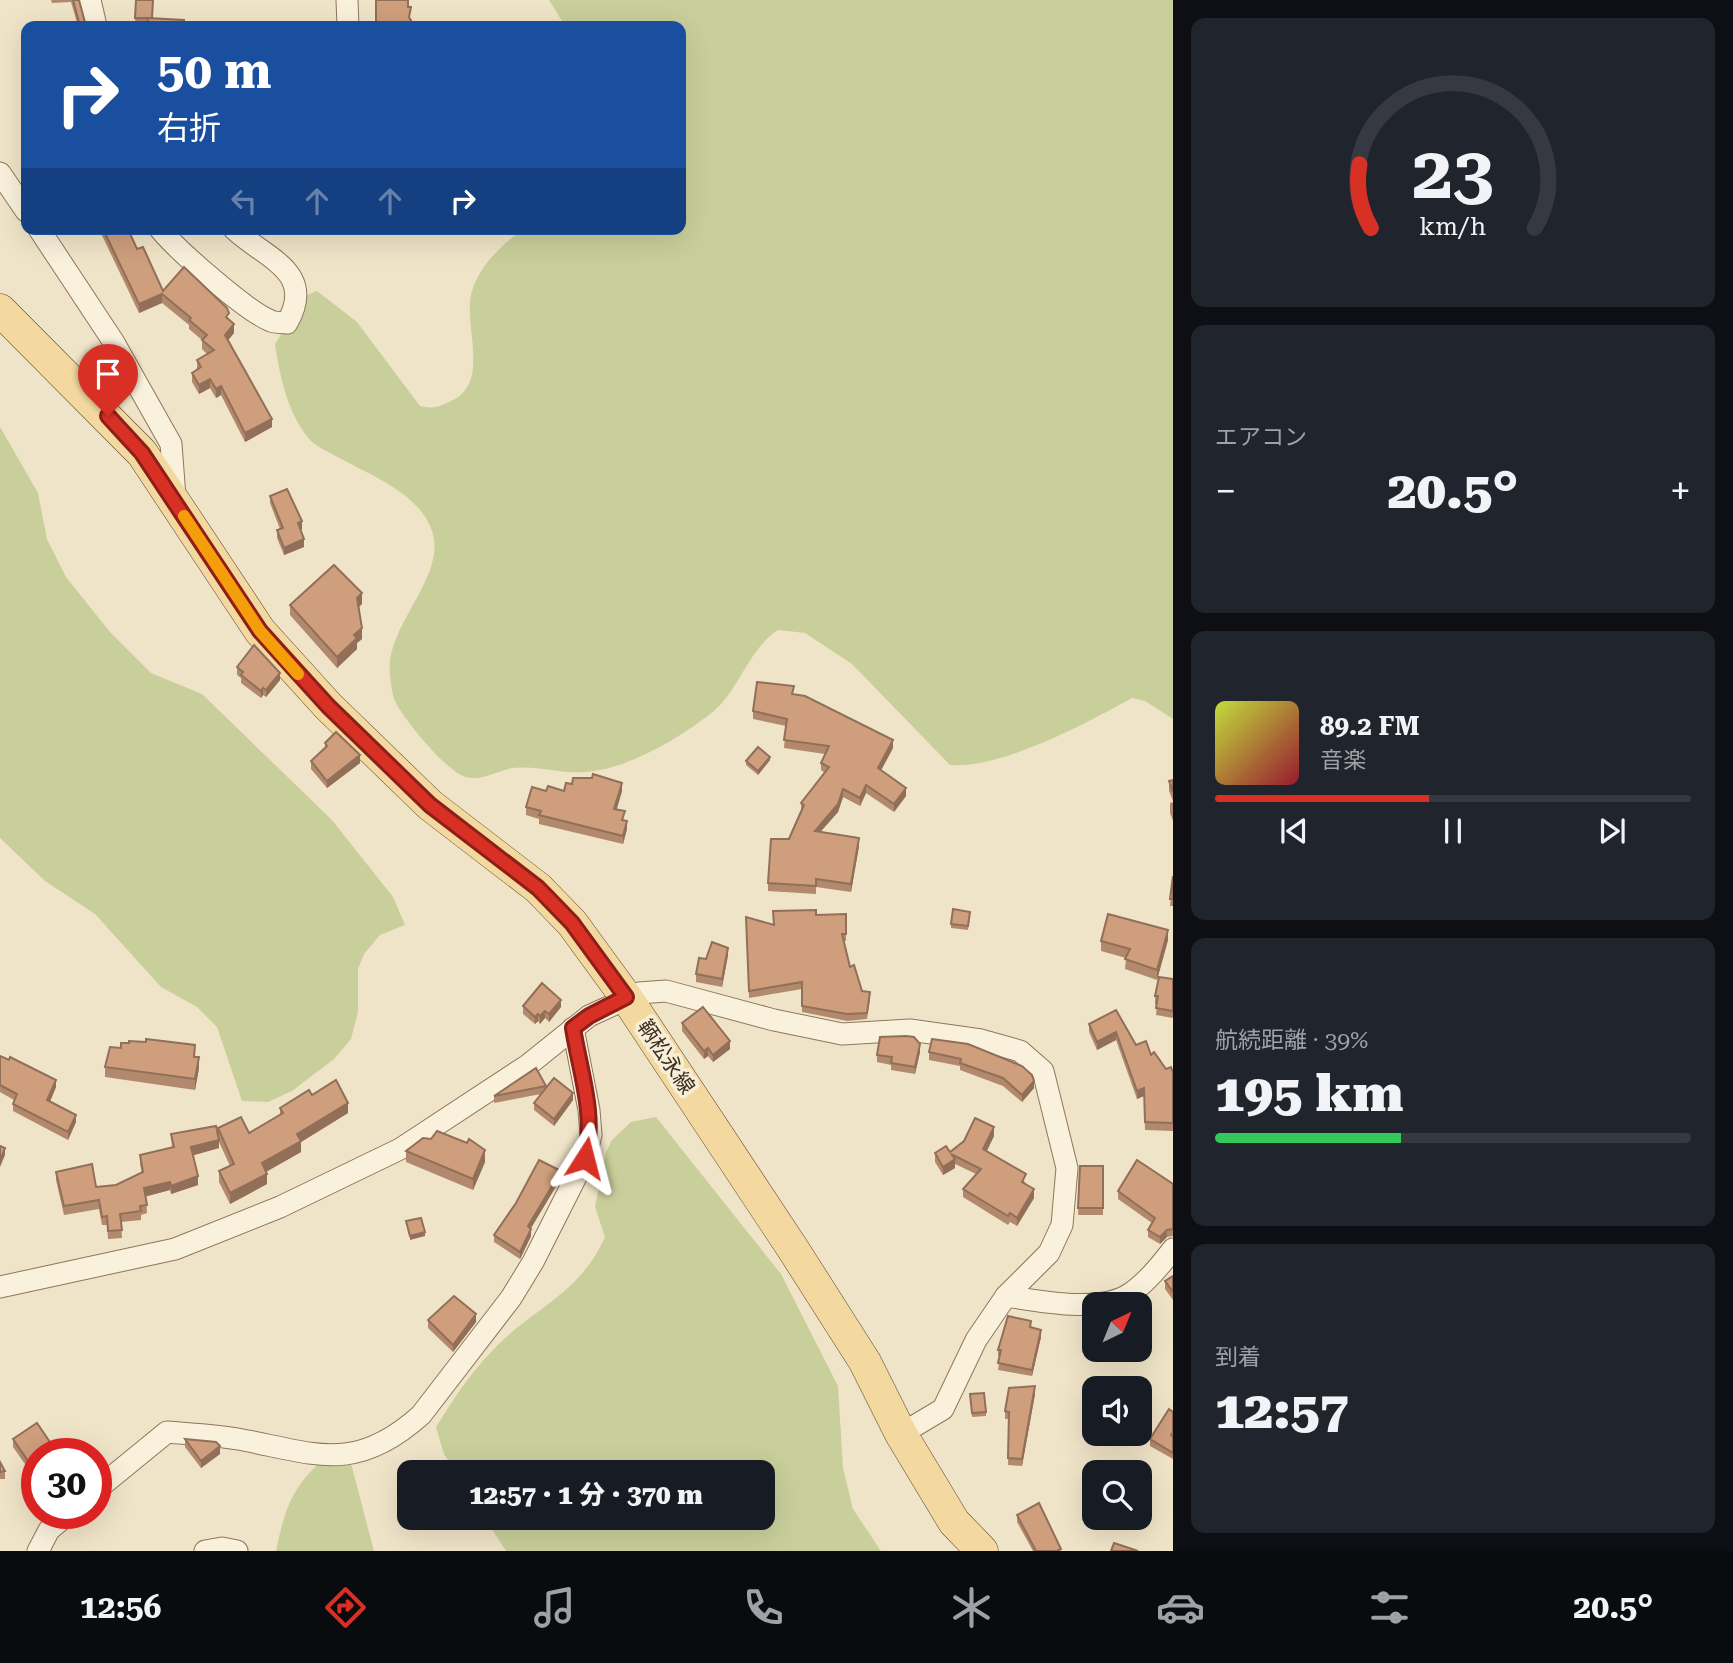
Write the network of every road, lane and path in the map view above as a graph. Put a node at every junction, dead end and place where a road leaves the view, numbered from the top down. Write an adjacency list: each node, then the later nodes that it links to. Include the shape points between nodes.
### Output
1 (90, 0): 3 (street)
2 (347, 0): 4 (street)
3 (95, 21)
4 (348, 21)
5 (0, 173): 6 (street)
6 (21, 204)
7 (43, 235): 11 (street, via 113,341 171,444)
8 (164, 235): 9 (street, via 237,298 271,321 287,323 295,303 292,277 286,267)
9 (240, 235)
10 (0, 310): 11 (main road, 鞆松永線, via 142,453)
11 (175, 502): 12 (main road, 鞆松永線, via 260,631 328,706 430,805 538,888 572,923)
12 (626, 997): 13 (street); 16 (street, via 666,991 842,1034 910,1030 1020,1051 1042,1071 1067,1168 1062,1225 1049,1253); 17 (main road, 鞆松永線, via 865,1362)
13 (573, 1028): 15 (street, via 528,1065 400,1149 280,1207 175,1249); 18 (street, via 589,1110 591,1135 585,1158 511,1298 421,1415 406,1429 340,1457 167,1432)
14 (1173, 1249): 16 (street, via 1129,1296 1068,1305)
15 (0, 1287)
16 (1006, 1296): 17 (street, via 976,1340 943,1409)
17 (901, 1434): 23 (main road, 鞆松永線, via 954,1522)
18 (112, 1477)
19 (50, 1529): 20 (street)
20 (38, 1551)
21 (205, 1551): 22 (street)
22 (237, 1551)
23 (982, 1551)

